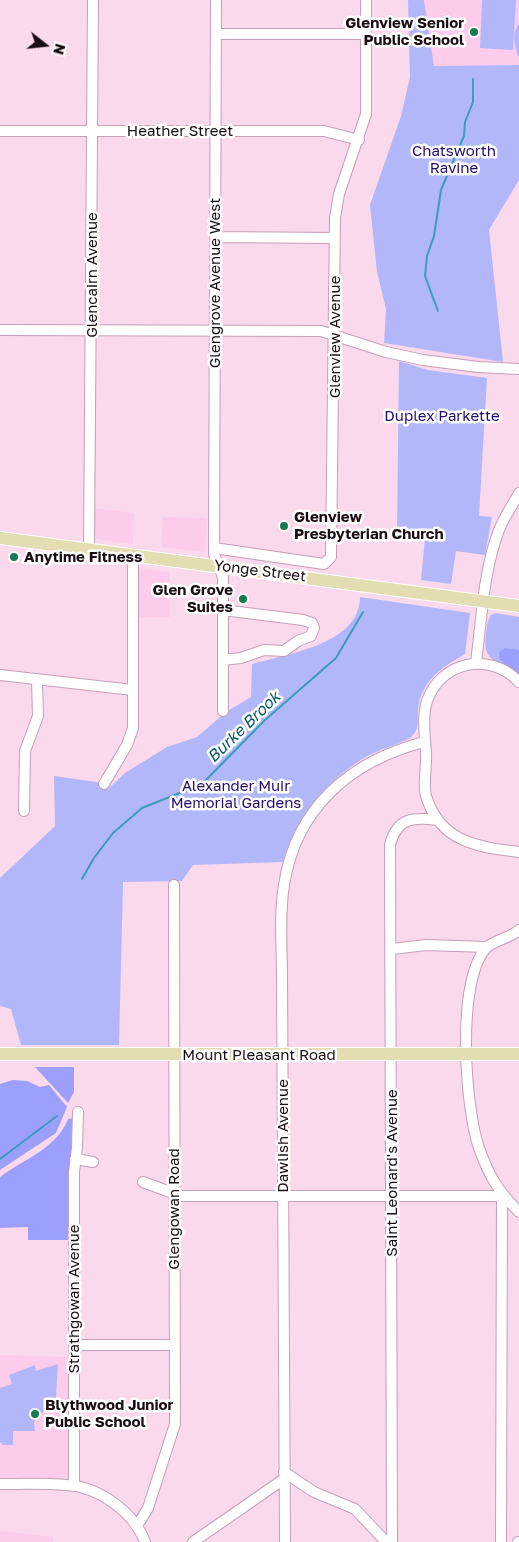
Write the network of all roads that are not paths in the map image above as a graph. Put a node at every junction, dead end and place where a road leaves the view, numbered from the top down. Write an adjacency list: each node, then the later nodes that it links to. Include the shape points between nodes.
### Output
1 (93, 0): 6 (street, Glencairn Avenue)
2 (216, 0): 4 (street, Glengrove Avenue West)
3 (366, 0): 5 (street, Glenview Avenue)
4 (216, 34): 5 (street); 8 (street, Glengrove Avenue West)
5 (366, 34): 9 (street, Glenview Avenue, via 367,103)
6 (92, 130): 7 (street, Heather Street); 8 (street, Heather Street); 13 (street, Glencairn Avenue)
7 (0, 131)
8 (216, 131): 9 (street, Heather Street, via 324,131); 10 (street, Glengrove Avenue West)
9 (359, 140): 11 (street, Glenview Avenue, via 339,194)
10 (215, 237): 11 (street); 14 (street, Glengrove Avenue West)
11 (335, 238): 15 (street, Glenview Avenue)
12 (0, 330): 13 (street)
13 (92, 330): 14 (street); 20 (street, Glencairn Avenue)
14 (214, 330): 15 (street, via 321,331); 19 (street, Glengrove Avenue West)
15 (335, 335): 16 (street, via 386,352 432,361 478,368); 19 (street, Glenview Avenue, via 331,557 324,564)
16 (519, 369)
17 (519, 493): 23 (street, via 499,530)
18 (0, 538): 20 (main road, Yonge Street)
19 (214, 548): 22 (street, Glengrove Avenue West)
20 (89, 549): 21 (main road, Yonge Street)
21 (133, 554): 22 (main road, Yonge Street); 31 (street)
22 (218, 566): 23 (main road, Yonge Street); 25 (street, Glengrove Avenue West, via 223,578)
23 (482, 602): 24 (main road, Yonge Street); 27 (street)
24 (519, 606)
25 (223, 610): 26 (street, Glengrove Avenue West); 26 (street, via 303,620 312,623 314,628 311,636 284,651 264,650)
26 (223, 660): 32 (street, Glengrove Avenue West)
27 (476, 662): 30 (street, via 504,670); 33 (street, via 451,672 432,690 426,703)
28 (0, 675): 29 (street)
29 (37, 680): 31 (street); 36 (street, via 38,716 25,751)
30 (519, 682)
31 (133, 690): 34 (street, via 131,736)
32 (223, 712)
33 (424, 742): 35 (street); 48 (street, Dawlish Avenue, via 383,755 347,776 317,807 294,847 282,901)
34 (104, 784)
35 (426, 798): 37 (street, Saint Leonard's Avenue); 38 (street)
36 (24, 811)
37 (417, 817): 38 (street); 43 (street, Saint Leonard's Avenue, via 399,827 390,845)
38 (438, 820): 39 (street, via 475,846)
39 (519, 852)
40 (174, 885): 47 (street, Glengowan Road)
41 (519, 930): 42 (street)
42 (487, 947): 43 (street, via 426,945); 45 (street, via 469,988)
43 (392, 949): 49 (street, Saint Leonard's Avenue)
44 (0, 1054): 47 (main road, Mount Pleasant Road)
45 (468, 1054): 46 (main road, Mount Pleasant Road); 49 (main road, Mount Pleasant Road); 57 (street, via 469,1105 474,1132)
46 (519, 1054)
47 (173, 1055): 48 (main road, Mount Pleasant Road); 54 (street, Glengowan Road)
48 (282, 1055): 49 (main road, Mount Pleasant Road); 55 (street, Dawlish Avenue)
49 (391, 1055): 56 (street, Saint Leonard's Avenue)
50 (78, 1112): 51 (street, Strathgowan Avenue)
51 (76, 1159): 52 (street); 59 (street, Strathgowan Avenue)
52 (93, 1162)
53 (143, 1182): 54 (street)
54 (174, 1195): 55 (street); 60 (street, Glengowan Road)
55 (283, 1196): 56 (street); 61 (street, Dawlish Avenue)
56 (392, 1196): 57 (street); 69 (street, Saint Leonard's Avenue)
57 (502, 1196): 58 (street); 70 (street)
58 (519, 1212)
59 (74, 1345): 60 (street); 63 (street, Strathgowan Avenue)
60 (174, 1345): 64 (street, Glengowan Road, via 175,1424 148,1508)
61 (284, 1476): 66 (street); 67 (street, Dawlish Avenue); 68 (street, via 355,1509)
62 (0, 1484): 63 (street)
63 (74, 1486): 64 (street, via 114,1504)
64 (137, 1526): 65 (street)
65 (145, 1542)
66 (193, 1542)
67 (284, 1542)
68 (386, 1542)
69 (392, 1542)
70 (502, 1542)

